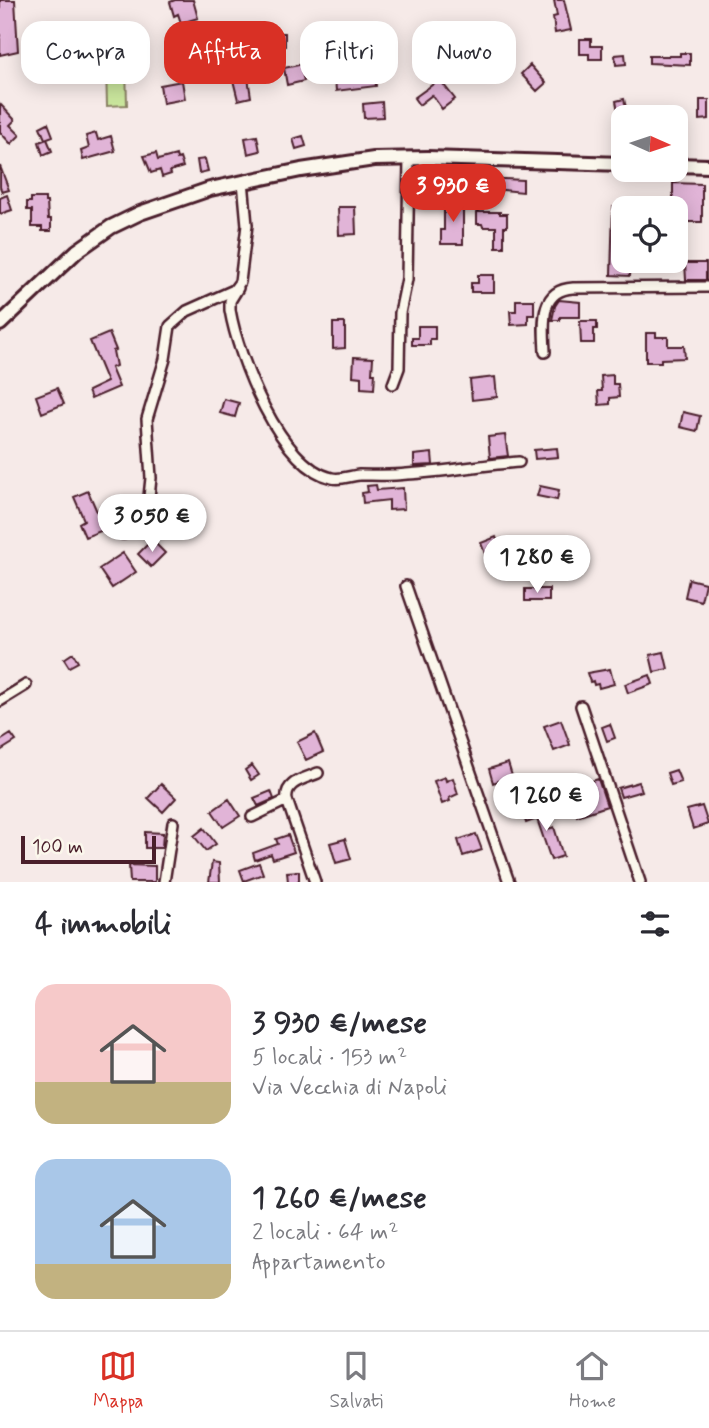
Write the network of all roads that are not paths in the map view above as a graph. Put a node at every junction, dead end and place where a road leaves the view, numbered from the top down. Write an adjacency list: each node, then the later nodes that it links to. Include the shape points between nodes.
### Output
1 (409, 158): 2 (street); 5 (street, via 354,161); 10 (street, via 407,279 400,313 399,366)
2 (611, 164)
3 (688, 165): 4 (street)
4 (709, 166)
5 (243, 181): 7 (street, via 246,236); 8 (street, via 180,198 115,224 77,251)
6 (709, 287): 9 (street, via 560,290 545,309)
7 (238, 288): 11 (street, via 230,310 251,380 285,439 318,471 338,478); 12 (street, via 191,309 170,326 147,419 149,497 141,514)
8 (0, 324)
9 (545, 352)
10 (393, 384)
11 (519, 461)
12 (122, 534)
13 (407, 586): 23 (street)
14 (26, 685): 15 (street)
15 (0, 701)
16 (581, 706): 24 (street)
17 (317, 773): 18 (street, via 289,786)
18 (287, 800): 19 (street); 22 (street)
19 (252, 817)
20 (173, 823): 21 (street)
21 (164, 882)
22 (315, 882)
23 (509, 882)
24 (640, 882)

